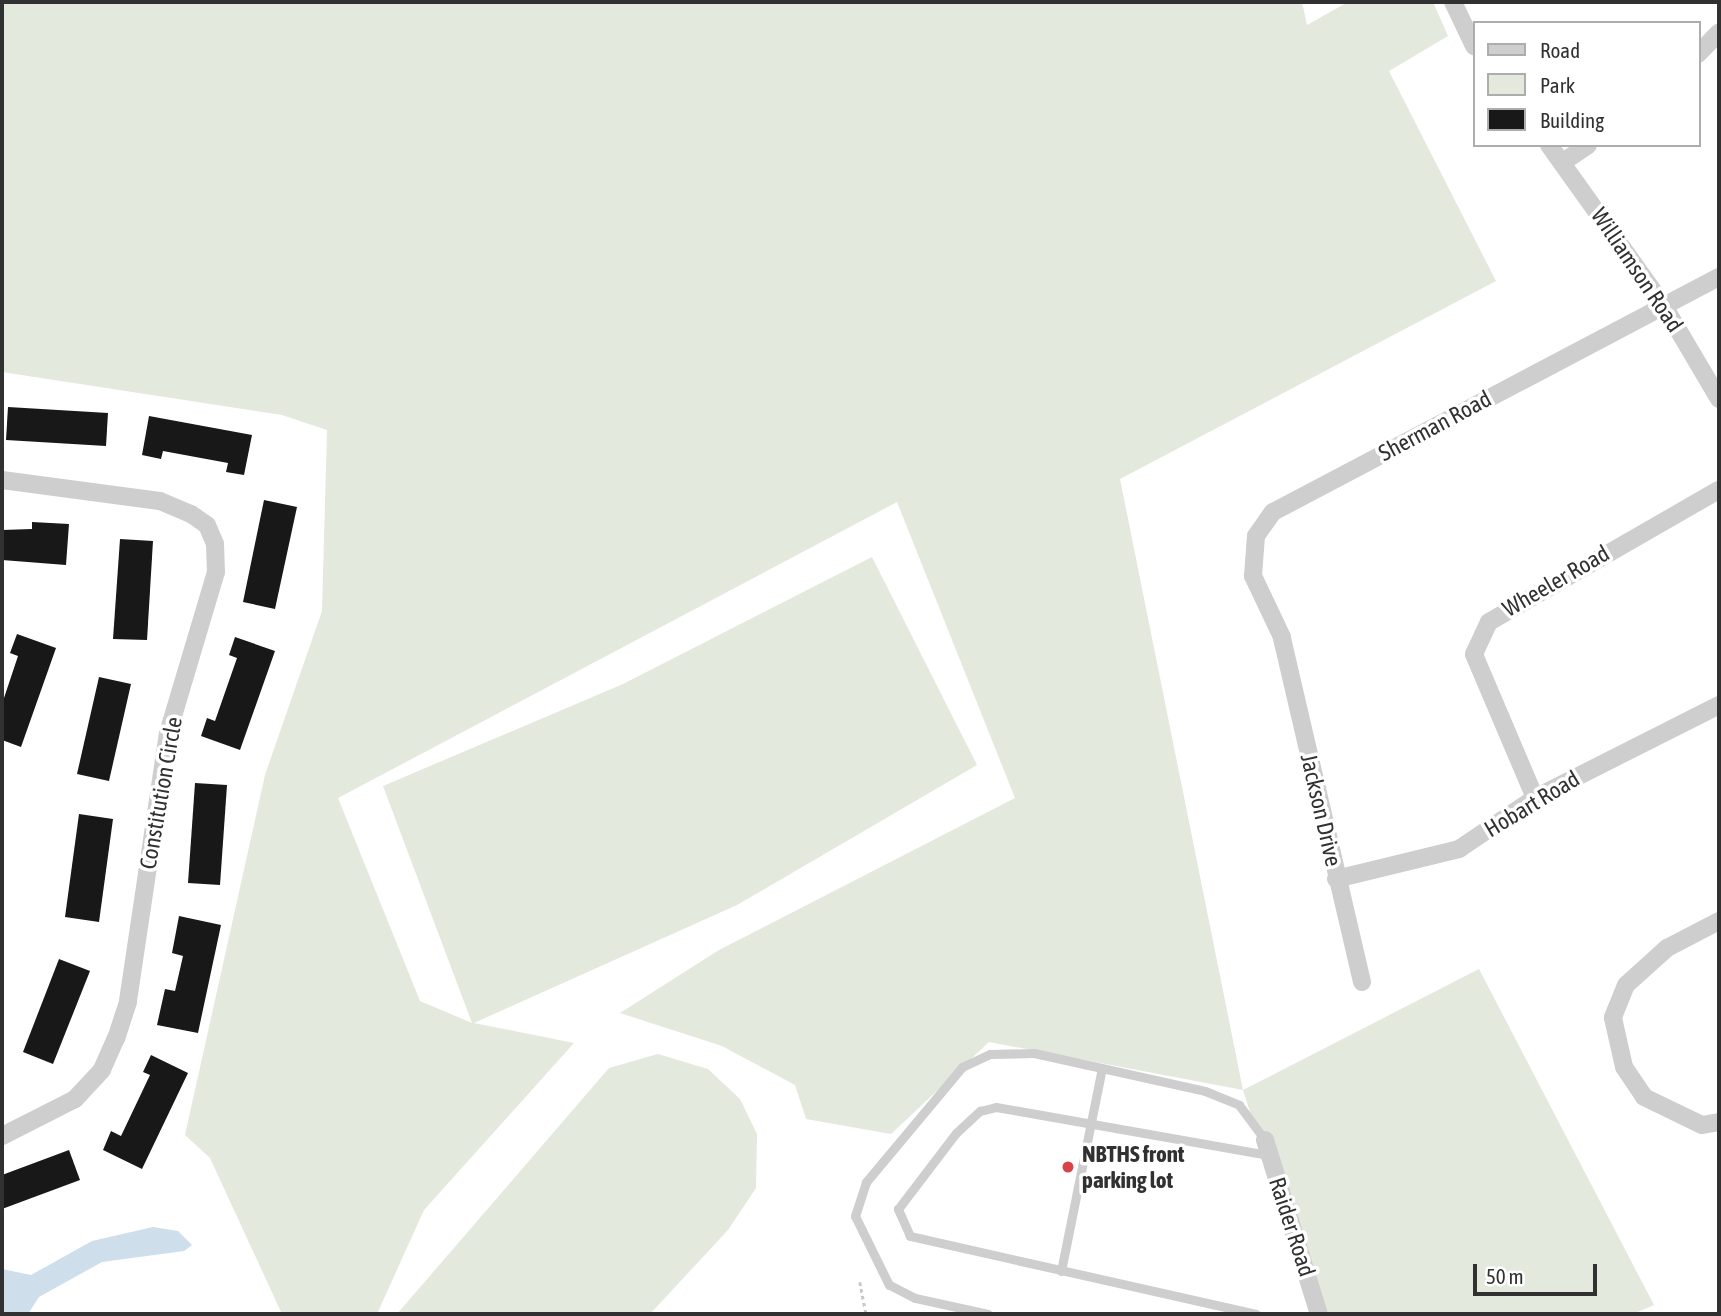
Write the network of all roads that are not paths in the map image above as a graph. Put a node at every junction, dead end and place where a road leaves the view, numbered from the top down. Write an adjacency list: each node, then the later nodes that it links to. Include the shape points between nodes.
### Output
1 (1452, 2): 3 (street)
2 (1719, 32): 4 (street)
3 (1472, 42)
4 (1700, 52)
5 (1551, 147): 7 (street, Williamson Road)
6 (1585, 147): 7 (street)
7 (1563, 162): 9 (street, Williamson Road)
8 (1719, 277): 9 (street, Sherman Road)
9 (1664, 306): 10 (street, Williamson Road); 13 (street, Sherman Road, via 1273,512 1256,536 1253,576)
10 (1719, 399)
11 (2, 480): 22 (street, Constitution Circle, via 160,501 181,510 207,525 216,572 168,733 128,1002 116,1038 102,1070 75,1098)
12 (1719, 490): 15 (street, Wheeler Road, via 1489,622 1474,654)
13 (1282, 637): 16 (street, Jackson Drive)
14 (1719, 705): 15 (street, Hobart Road)
15 (1535, 798): 16 (street, Hobart Road, via 1459,849)
16 (1336, 879): 18 (street, Jackson Drive)
17 (1719, 921): 21 (street, via 1667,948 1626,985 1614,1018 1624,1067 1644,1097 1702,1125)
18 (1362, 982)
19 (1102, 1068): 20 (lane); 23 (lane, via 1239,1105); 25 (lane, via 1034,1053 990,1054 962,1067 855,1201 863,1242 889,1285 915,1298)
20 (1090, 1122): 23 (lane); 24 (lane); 24 (lane, via 1018,1108 980,1111 898,1209 909,1236)
21 (1719, 1122)
22 (2, 1136)
23 (1267, 1148): 27 (street, Raider Road)
24 (1061, 1271): 26 (lane)
25 (988, 1314)
26 (1256, 1314)
27 (1319, 1314)

